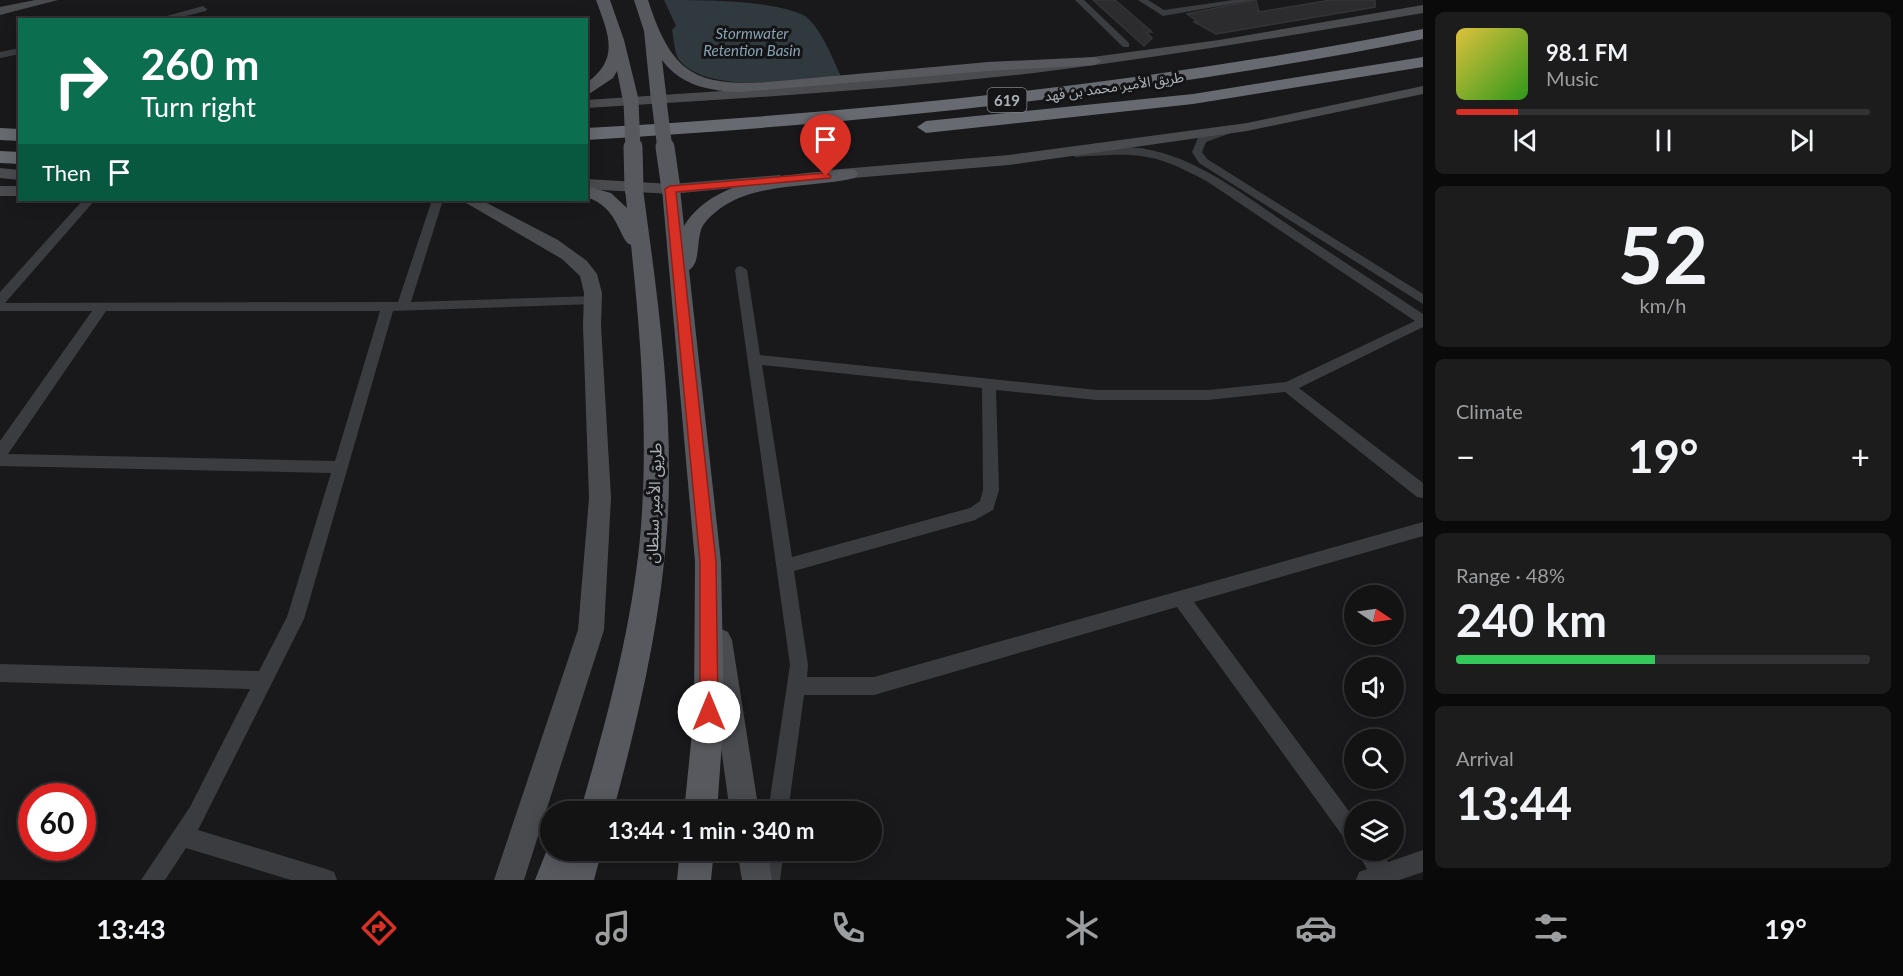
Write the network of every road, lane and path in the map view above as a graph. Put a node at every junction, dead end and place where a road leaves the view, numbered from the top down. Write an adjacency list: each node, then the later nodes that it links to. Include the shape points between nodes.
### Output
1 (16, 0): 8 (main road)
2 (52, 0): 11 (main road)
3 (603, 0): 15 (main road)
4 (641, 0): 13 (main road)
5 (1079, 0): 16 (street)
6 (1142, 0): 7 (street, via 1163,13)
7 (1250, 0)
8 (0, 3)
9 (204, 4): 12 (street)
10 (1423, 9): 21 (main road)
11 (0, 11)
12 (162, 18)
13 (651, 31): 21 (main road, via 670,63 686,76 725,87 1046,62); 26 (main road)
14 (1423, 34): 32 (highway, طريق الأمير محمد بن فهد / 619, via 1066,94 792,122)
15 (617, 40): 23 (main road, via 608,75); 25 (main road)
16 (1126, 45)
17 (18, 52): 18 (street)
18 (0, 56)
19 (0, 60): 20 (street)
20 (18, 61)
21 (1095, 62): 26 (main road)
22 (1423, 62): 29 (highway, طريق الأمير محمد بن فهد / 619, via 1192,99)
23 (588, 90)
24 (1423, 90): 28 (main road)
25 (631, 101): 26 (main road); 27 (main road); 42 (main road, طريق الأمير سلطان, bridge)
26 (659, 101): 43 (main road, bridge)
27 (588, 104)
28 (1247, 127): 37 (main road); 54 (street, via 1202,140 1197,153)
29 (906, 129)
30 (0, 133): 31 (highway)
31 (18, 134)
32 (588, 134)
33 (687, 147): 34 (highway)
34 (620, 150)
35 (0, 157): 36 (highway)
36 (18, 158)
37 (1009, 160): 39 (main road); 59 (street, via 1128,150 1177,162 1212,180)
38 (0, 173): 40 (main road)
39 (849, 174): 43 (main road); 55 (main road, via 746,190 711,209 696,222 686,252)
40 (18, 175)
41 (588, 184): 42 (main road)
42 (634, 189): 43 (main road); 51 (main road, طريق الأمير سلطان)
43 (670, 189): 55 (main road)
44 (0, 190): 45 (main road)
45 (18, 191)
46 (588, 191): 51 (main road, via 614,203 628,221)
47 (87, 201): 52 (street)
48 (437, 201): 58 (street)
49 (472, 201): 53 (main road, via 575,260 589,276)
50 (741, 270): 60 (street)
51 (644, 289): 71 (main road, طريق الأمير سلطان, via 657,451 650,568)
52 (0, 300)
53 (593, 300): 58 (street); 92 (main road, via 600,498 591,630)
54 (1423, 300)
55 (681, 306): 68 (main road)
56 (0, 307): 57 (street)
57 (102, 307): 58 (street); 63 (street)
58 (396, 307): 65 (street)
59 (1423, 321): 62 (street)
60 (755, 359): 61 (street); 69 (street)
61 (989, 384): 62 (street, via 1108,395 1208,395); 69 (street, via 991,490 987,505 975,513)
62 (1288, 387): 66 (street)
63 (0, 453)
64 (0, 460): 65 (street)
65 (340, 467): 73 (street, via 295,619)
66 (1423, 492)
67 (1423, 529): 70 (street)
68 (708, 562): 77 (main road, via 709,712); 78 (main road)
69 (786, 566): 74 (street, via 799,665)
70 (1181, 599): 74 (street, via 874,687); 80 (street)
71 (637, 656): 75 (main road); 76 (main road, طريق الأمير سلطان)
72 (0, 674): 73 (street)
73 (264, 680): 81 (street, via 197,814)
74 (796, 686): 79 (street)
75 (584, 801)
76 (599, 801)
77 (701, 801)
78 (743, 801)
79 (780, 801)
80 (1344, 821)
81 (182, 836): 90 (street); 91 (street)
82 (560, 861): 93 (main road)
83 (582, 861): 94 (main road)
84 (696, 861): 95 (main road)
85 (754, 861): 96 (main road)
86 (772, 861): 97 (street)
87 (1370, 861): 89 (street)
88 (1423, 861): 89 (street)
89 (1375, 877)
90 (152, 880)
91 (326, 880)
92 (509, 880)
93 (552, 880)
94 (577, 880)
95 (694, 880)
96 (757, 880)
97 (769, 880)

